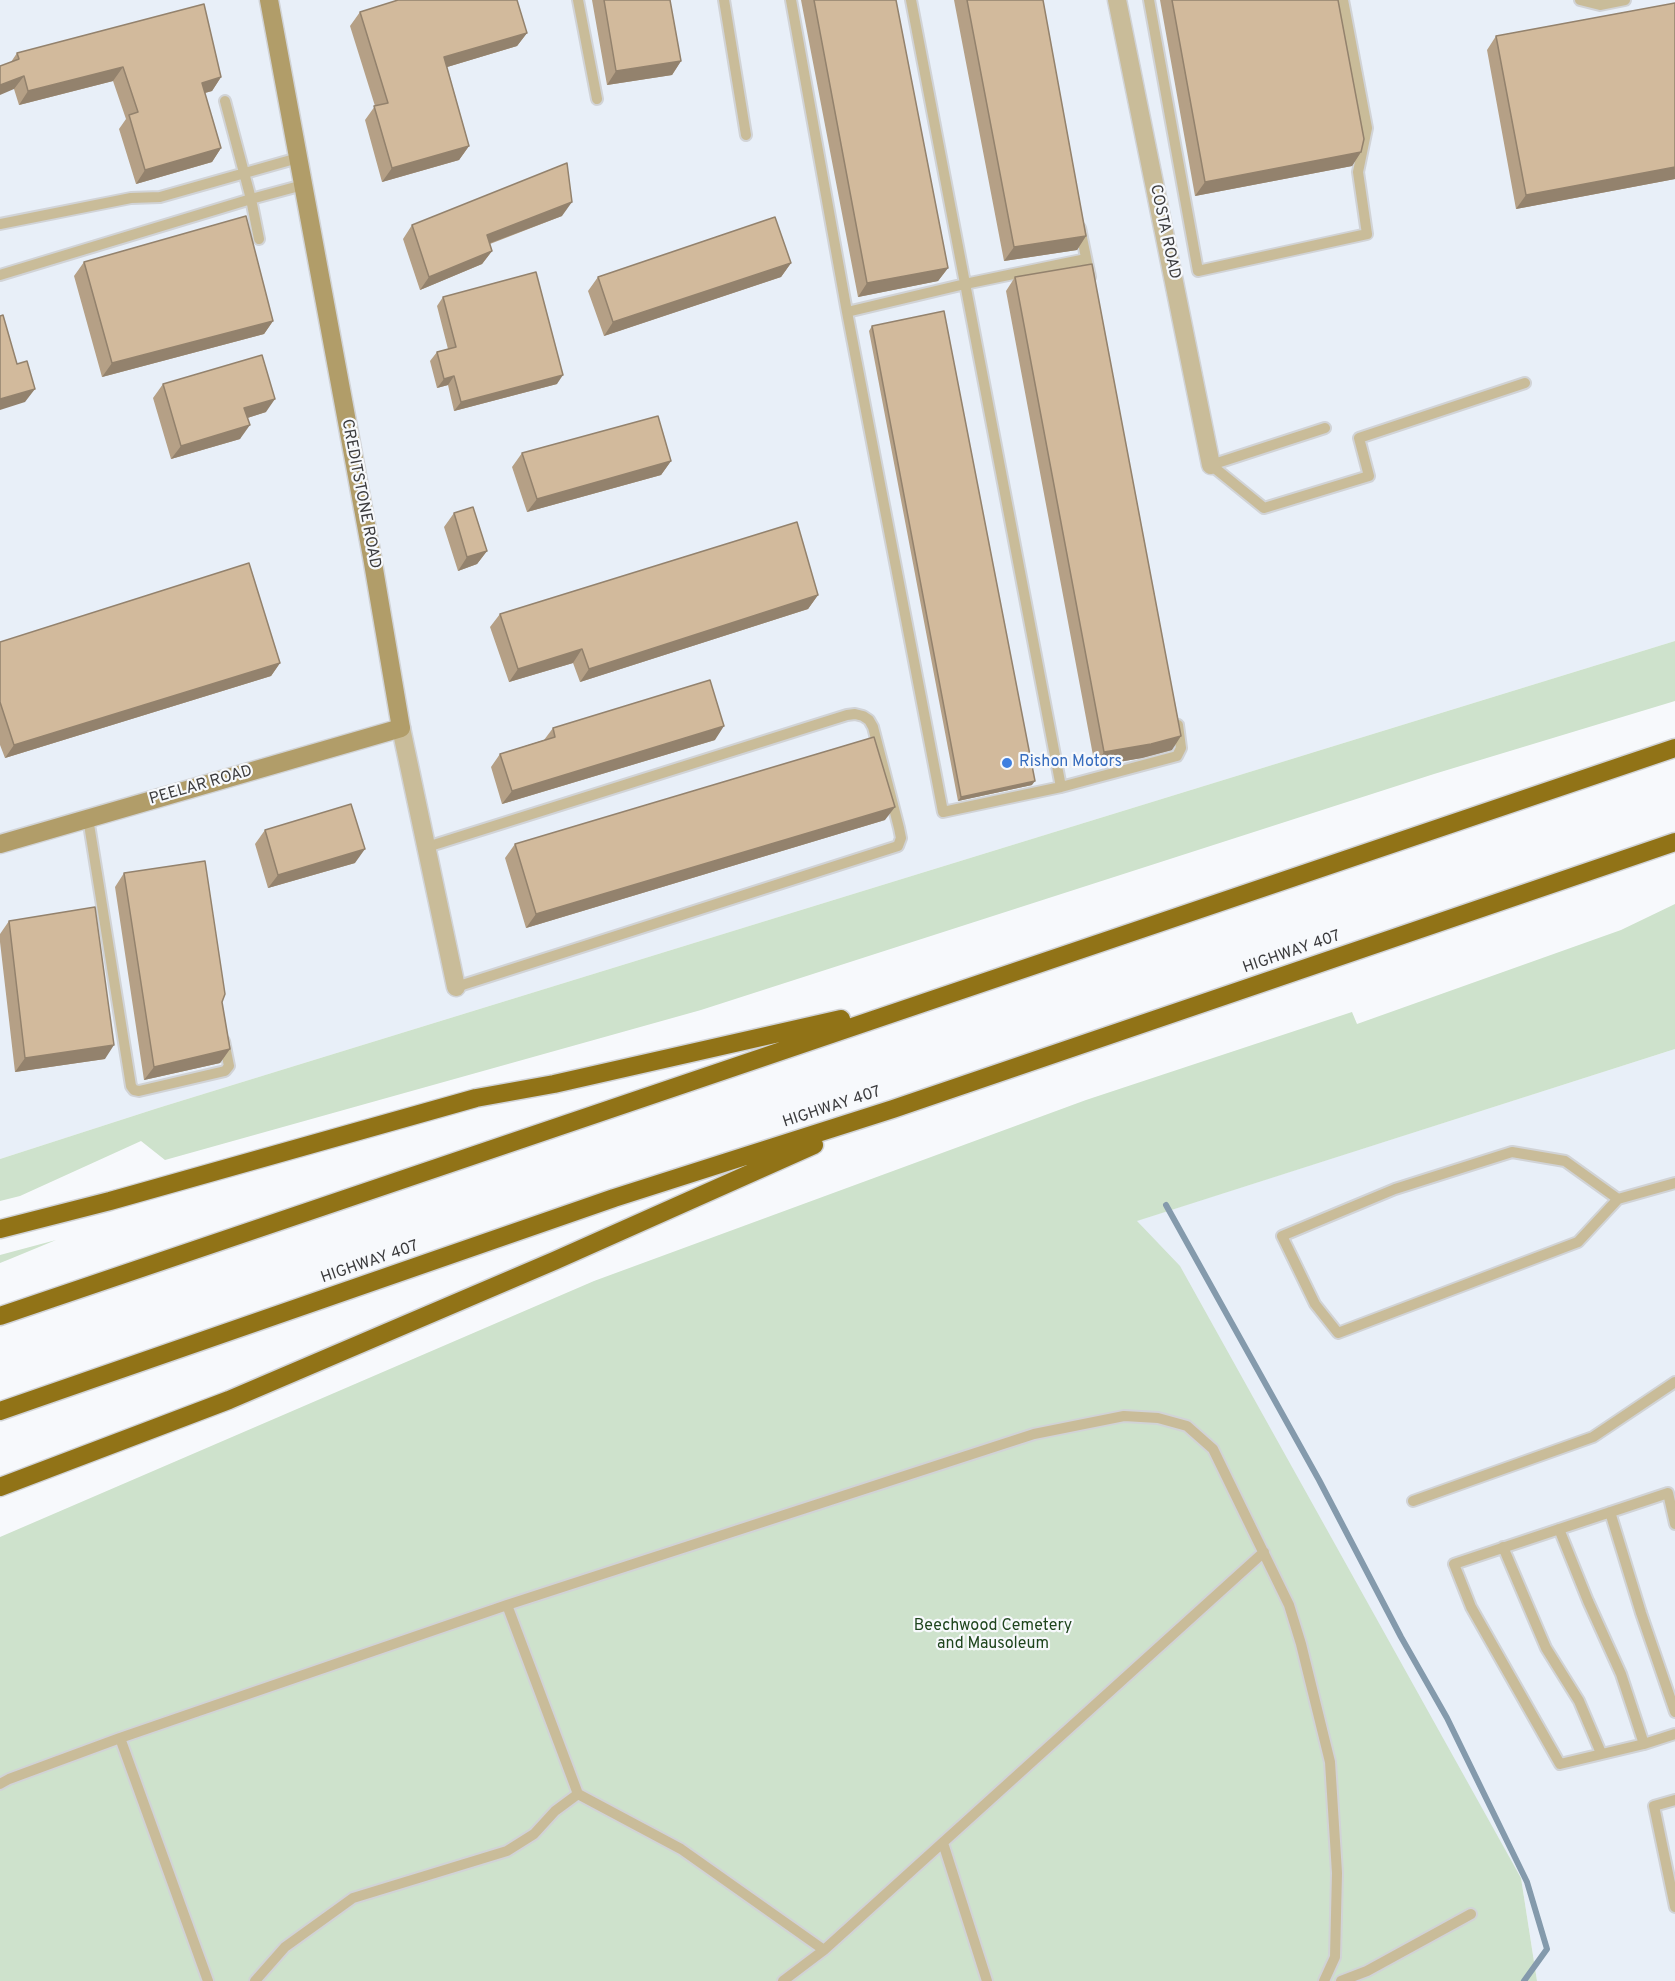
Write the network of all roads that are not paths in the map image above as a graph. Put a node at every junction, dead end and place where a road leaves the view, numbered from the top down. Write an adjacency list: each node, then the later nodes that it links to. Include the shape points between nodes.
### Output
1 (269, 0): 14 (street, CREDITSTONE ROAD)
2 (578, 0): 11 (lane)
3 (724, 0): 13 (lane)
4 (791, 0): 25 (lane)
5 (911, 0): 23 (lane)
6 (1117, 0): 28 (street, COSTA ROAD)
7 (1149, 0): 8 (lane, via 1198,271 1367,234 1358,172 1367,128)
8 (1343, 0)
9 (1580, 0): 10 (lane, via 1600,5)
10 (1625, 0)
11 (597, 99)
12 (225, 101): 15 (lane)
13 (746, 135)
14 (298, 158): 15 (lane); 16 (street, CREDITSTONE ROAD)
15 (244, 173): 17 (lane); 19 (lane, via 160,197 130,198)
16 (303, 185): 17 (lane); 30 (street, CREDITSTONE ROAD)
17 (251, 198): 20 (lane); 22 (lane)
18 (1077, 215): 21 (lane)
19 (0, 224)
20 (259, 239)
21 (1086, 259): 23 (lane); 24 (lane)
22 (0, 275)
23 (965, 284): 25 (lane); 32 (lane)
24 (1093, 294)
25 (847, 312): 32 (lane, via 943,812)
26 (1525, 383): 28 (lane, via 1359,438 1369,476 1264,507)
27 (1325, 428): 28 (lane)
28 (1211, 465)
29 (1176, 715): 32 (lane, via 1181,748 1177,756)
30 (401, 728): 33 (street, PEELAR ROAD); 36 (street, CREDITSTONE ROAD)
31 (1675, 748): 38 (highway)
32 (1061, 787)
33 (88, 819): 35 (street, PEELAR ROAD); 39 (lane, via 131,1086 139,1091 225,1071 229,1066)
34 (1675, 842): 40 (highway, HIGHWAY 407)
35 (0, 844)
36 (427, 847): 37 (street, CREDITSTONE ROAD); 37 (lane, via 855,714 869,720 873,727 899,828 898,846)
37 (456, 987)
38 (937, 997): 43 (highway, via 554,1084 476,1098); 44 (highway)
39 (222, 1025)
40 (893, 1109): 46 (highway, HIGHWAY 407, via 614,1198); 47 (highway, via 554,1261 229,1400)
41 (1675, 1183): 42 (lane)
42 (1618, 1199): 42 (lane, via 1565,1161 1512,1152 1395,1189 1282,1236 1315,1304 1338,1333 1578,1242)
43 (0, 1228)
44 (0, 1316)
45 (1675, 1382): 48 (lane, via 1593,1437)
46 (0, 1411)
47 (0, 1487)
48 (1413, 1501)
49 (1610, 1512): 50 (lane, via 1668,1493); 51 (lane); 55 (lane)
50 (1675, 1524)
51 (1559, 1529): 52 (lane); 58 (lane, via 1621,1674)
52 (1503, 1547): 59 (lane, via 1546,1648 1580,1701); 59 (lane, via 1454,1564 1471,1607 1560,1764)
53 (1264, 1552): 54 (lane, via 1213,1449 1187,1426 1158,1418 1124,1416 1034,1434); 63 (lane); 71 (lane, via 1289,1605 1330,1762 1337,1873 1336,1936 1335,1957)
54 (507, 1605): 57 (lane); 61 (lane)
55 (1675, 1712)
56 (1675, 1734): 58 (lane)
57 (120, 1738): 60 (lane); 67 (lane)
58 (1644, 1744): 59 (lane)
59 (1601, 1753)
60 (0, 1784)
61 (578, 1794): 66 (lane, via 681,1849); 68 (lane, via 534,1834 507,1851 353,1898 285,1947)
62 (1675, 1800): 64 (lane, via 1654,1806)
63 (943, 1843): 66 (lane); 70 (lane)
64 (1675, 1907)
65 (1471, 1914): 72 (lane, via 1367,1971)
66 (824, 1950): 69 (lane)
67 (208, 1981)
68 (255, 1981)
69 (783, 1981)
70 (987, 1981)
71 (1324, 1981)
72 (1341, 1981)

